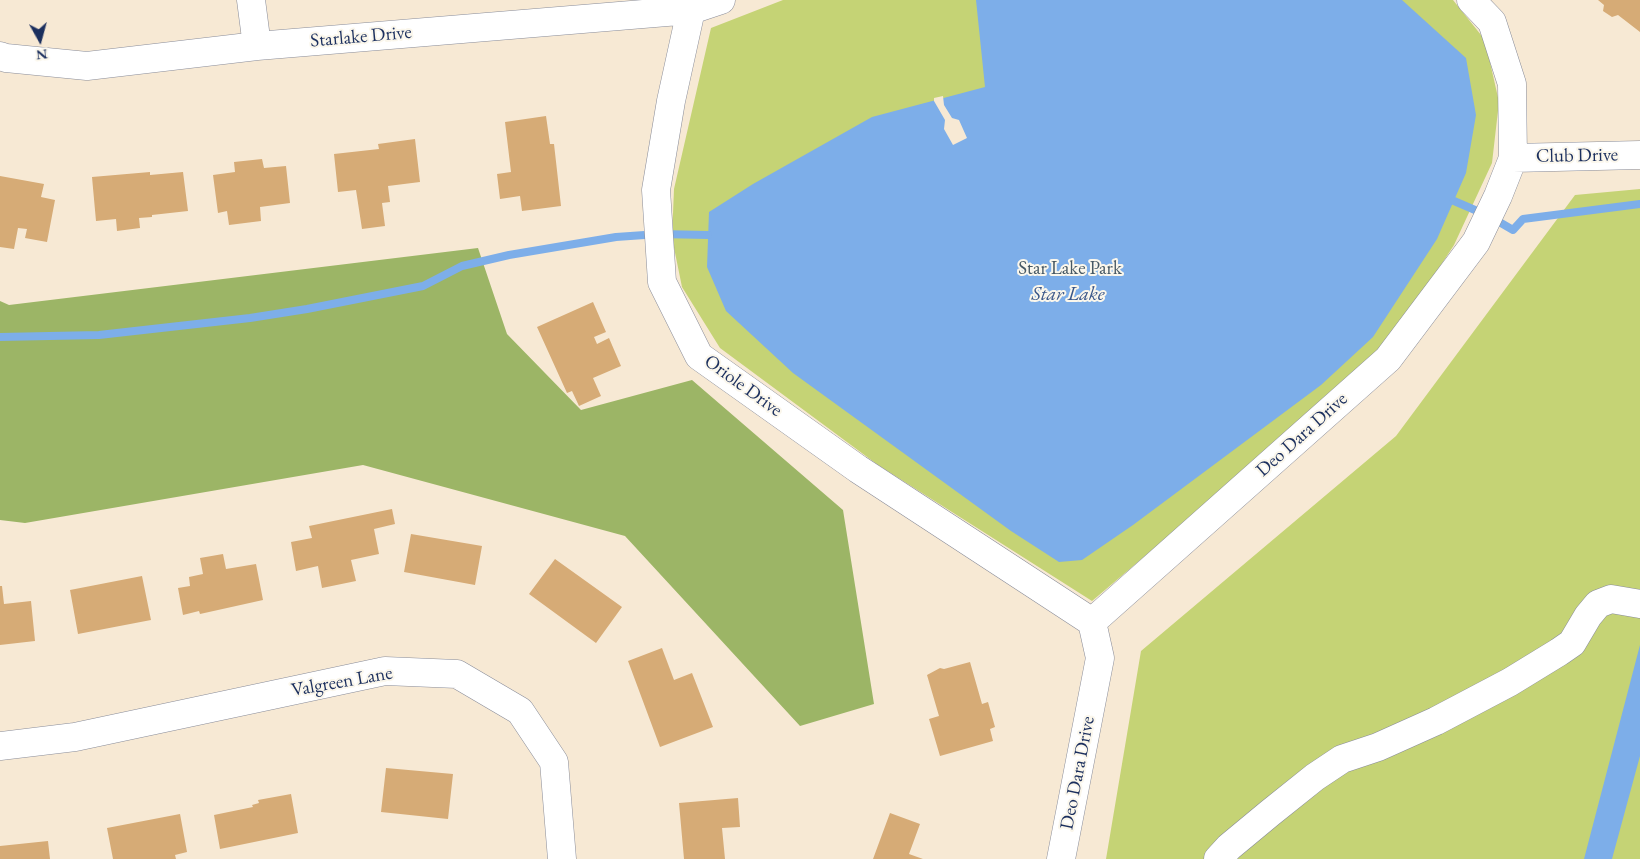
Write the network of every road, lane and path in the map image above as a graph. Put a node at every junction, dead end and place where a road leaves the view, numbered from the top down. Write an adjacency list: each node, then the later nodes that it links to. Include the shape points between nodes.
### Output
1 (252, 0): 5 (street)
2 (721, 0): 4 (street, Starlake Drive)
3 (1471, 0): 8 (street, Deo Dara Drive, via 1492,22 1512,84)
4 (691, 5): 5 (street, Starlake Drive); 10 (street, Oriole Drive, via 656,190 662,282 699,356 858,469)
5 (257, 46): 6 (street, Starlake Drive, via 87,66)
6 (0, 56)
7 (1640, 155): 8 (street, Club Drive)
8 (1513, 158): 10 (street, Deo Dara Drive, via 1476,242 1388,359)
9 (1633, 602): 14 (street, via 1612,599 1598,604 1572,643 1510,682 1436,721 1342,759 1270,812)
10 (1092, 622): 13 (street, Deo Dara Drive, via 1100,658)
11 (0, 746): 12 (street, Valgreen Lane, via 75,737 385,671 456,674 520,711 554,762)
12 (562, 859)
13 (1061, 859)
14 (1218, 859)

